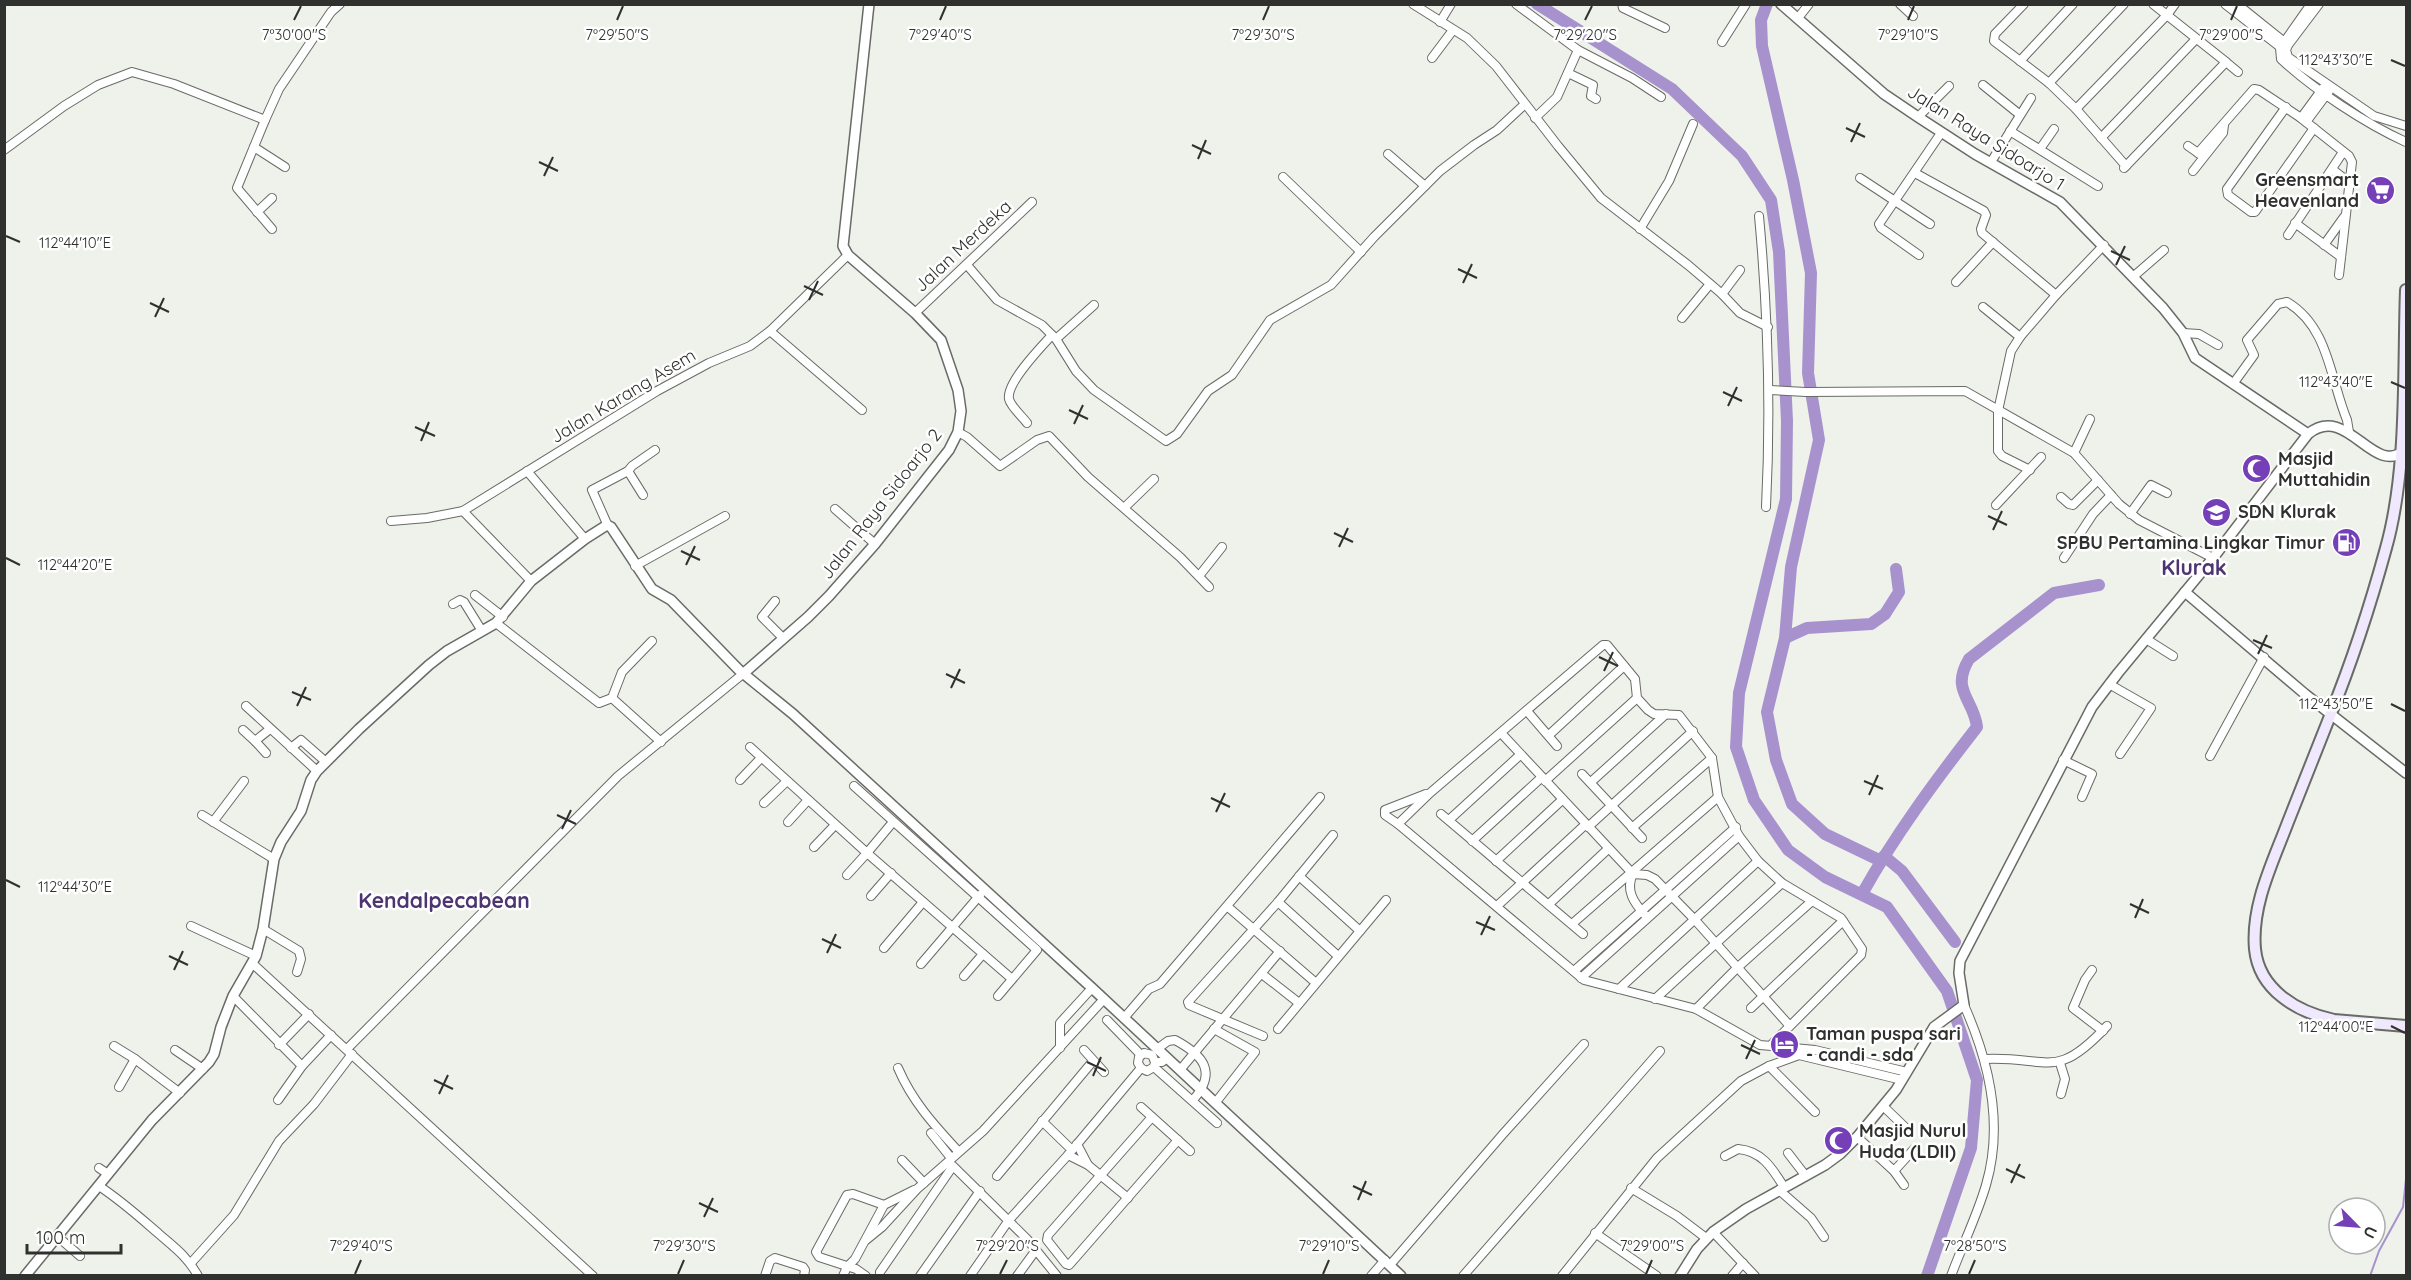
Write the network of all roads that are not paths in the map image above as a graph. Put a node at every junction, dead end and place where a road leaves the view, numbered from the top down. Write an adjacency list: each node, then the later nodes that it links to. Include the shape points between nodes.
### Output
1 (340, 4): 49 (street, via 279,89)
2 (869, 4): 95 (street, via 843,240)
3 (1413, 4): 23 (street)
4 (1451, 4): 23 (street)
5 (1516, 4): 29 (street)
6 (1622, 4): 24 (street, via 1623,8)
7 (1746, 4): 27 (street)
8 (1781, 4): 22 (street, Jalan Raya Sidoarjo 1)
9 (1809, 4): 22 (street)
10 (1900, 4): 21 (street)
11 (2024, 4): 31 (street, via 1993,38)
12 (2073, 4): 31 (street)
13 (2124, 4): 35 (street)
14 (2153, 4): 20 (street)
15 (2175, 4): 20 (street)
16 (2225, 4): 28 (street)
17 (2237, 4): 28 (street)
18 (2311, 4): 28 (street)
19 (2319, 4): 28 (street)
20 (2167, 15): 26 (street); 44 (street)
21 (1913, 16)
22 (1798, 18): 46 (street, Jalan Raya Sidoarjo 1, via 1858,72)
23 (1440, 22): 25 (street)
24 (1665, 28)
25 (1453, 30): 30 (street); 42 (street, via 1496,66)
26 (2196, 39): 32 (street); 60 (street)
27 (1722, 42)
28 (2285, 46): 38 (street, via 2279,55 2282,60)
29 (1578, 50): 34 (street); 39 (street)
30 (1432, 58)
31 (2020, 61): 35 (street)
32 (2226, 62): 33 (street); 60 (street, via 2124,168)
33 (2238, 72)
34 (1568, 73): 41 (street, via 1593,85 1591,96); 47 (street, via 1556,99)
35 (2049, 83): 44 (street)
36 (1983, 85): 45 (street)
37 (1949, 86): 46 (street)
38 (2326, 89): 48 (street); 50 (street)
39 (1661, 97)
40 (2031, 98): 45 (street)
41 (1596, 99)
42 (1525, 104): 47 (street); 77 (street)
43 (2286, 107): 50 (street); 54 (street, via 2227,189 2228,195 2255,212); 68 (street, via 2254,89 2218,129)
44 (2076, 109): 60 (street)
45 (2019, 114): 56 (street)
46 (1918, 117): 58 (street, Jalan Raya Sidoarjo 1)
47 (1536, 118): 88 (street, via 1601,198)
48 (2372, 119): 51 (street); 57 (street)
49 (265, 120): 63 (street); 65 (street, via 132,72 89,90)
50 (2303, 120): 54 (street)
51 (2386, 121): 53 (street); 57 (street)
52 (1693, 124): 88 (street, via 1669,181)
53 (2403, 125): 59 (street)
54 (2314, 128): 66 (street)
55 (2054, 129): 64 (street)
56 (2010, 130): 64 (street); 69 (street)
57 (2384, 130): 59 (street)
58 (1941, 133): 69 (street, Jalan Raya Sidoarjo 1); 73 (street)
59 (2396, 137): 61 (street)
60 (2101, 138)
61 (2406, 142)
62 (2188, 146): 68 (street)
63 (254, 147): 70 (street); 82 (street, via 237,188)
64 (2040, 149): 78 (street)
65 (4, 150)
66 (2343, 152): 71 (street); 76 (street, via 2352,160)
67 (1388, 154): 77 (street)
68 (2201, 155): 72 (street)
69 (1991, 162): 91 (street, Jalan Raya Sidoarjo 1, via 2060,202)
70 (285, 167)
71 (2333, 170): 76 (street); 86 (street)
72 (2193, 171)
73 (1915, 172): 80 (street); 90 (street, via 1984,211 1981,231)
74 (1283, 177): 94 (street)
75 (1860, 178): 80 (street)
76 (2350, 183): 83 (street)
77 (1425, 186): 94 (street)
78 (2098, 186)
79 (272, 198): 82 (street)
80 (1895, 201): 85 (street); 96 (street, via 1880,227)
81 (1032, 202): 98 (street, Jalan Merdeka)
82 (257, 212): 87 (street)
83 (2346, 214): 92 (street); 97 (street)
84 (1759, 216): 111 (street)
85 (1930, 224)
86 (2295, 224): 89 (street); 92 (street)
87 (272, 229)
88 (1640, 229): 103 (street)
89 (2288, 236)
90 (1993, 242): 102 (street); 106 (street)
91 (2104, 245): 101 (street, Jalan Raya Sidoarjo 1); 106 (street)
92 (2324, 245): 97 (street)
93 (2164, 250): 101 (street)
94 (1361, 252): 114 (street, via 1331,285 1270,320 1232,375 1208,391 1177,434 1166,441 1094,390)
95 (848, 255): 109 (street, Jalan Raya Sidoarjo 2); 112 (street, Jalan Karang Asem)
96 (1919, 255)
97 (2341, 257): 100 (street)
98 (967, 264): 109 (street, Jalan Merdeka); 114 (street, via 997,300 1037,321)
99 (1740, 270): 105 (street)
100 (2339, 275)
101 (2134, 276): 113 (street, Jalan Raya Sidoarjo 1)
102 (1956, 282)
103 (1710, 284): 105 (street); 110 (street)
104 (2406, 290): 129 (main road)
105 (1722, 294): 111 (street, via 1740,313)
106 (2056, 295): 115 (street)
107 (1094, 305): 114 (street)
108 (1983, 307): 115 (street)
109 (918, 310): 125 (street, Jalan Raya Sidoarjo 2, via 941,340 956,378)
110 (1682, 318)
111 (1768, 327): 118 (street)
112 (770, 331): 119 (street); 131 (street, Jalan Karang Asem, via 747,348 657,391)
113 (2183, 333): 116 (street, via 2199,334); 117 (street, Jalan Raya Sidoarjo 1, via 2195,358)
114 (1054, 337): 122 (street, via 1022,370 1010,395 1010,402)
115 (2020, 337): 120 (street, via 2008,358)
116 (2218, 345)
117 (2233, 384): 123 (street, via 2254,355 2247,340 2278,304 2287,302 2318,332); 124 (street, Jalan Raya Sidoarjo 1)
118 (1772, 390): 120 (street, via 1959,389); 141 (street)
119 (862, 410)
120 (1998, 411): 127 (street); 130 (street, via 1998,451)
121 (2090, 418): 127 (street)
122 (1027, 423)
123 (2349, 432): 124 (street, via 2328,425); 129 (street, via 2374,452)
124 (2308, 434): 152 (street)
125 (962, 435): 140 (street, via 1000,466 1049,436 1088,477); 149 (street, Jalan Raya Sidoarjo 2)
126 (655, 450): 132 (street)
127 (2074, 453): 134 (street)
128 (2041, 457): 130 (street)
129 (2404, 458): 175 (main road, via 2386,547)
130 (2030, 470): 139 (street)
131 (527, 471): 143 (street, Jalan Karang Asem); 148 (street)
132 (628, 471): 136 (street); 147 (street, via 592,492)
133 (1154, 479): 140 (street)
134 (2098, 480): 137 (street); 138 (street, via 2072,505)
135 (2167, 493): 144 (street, via 2151,485)
136 (643, 495)
137 (2111, 495): 144 (street); 151 (street, via 2093,514)
138 (2061, 497)
139 (1996, 505)
140 (1125, 507): 154 (street)
141 (1766, 507)
142 (835, 509): 149 (street)
143 (463, 511): 146 (street, Jalan Karang Asem); 155 (street)
144 (2130, 514): 152 (street)
145 (725, 516): 153 (street)
146 (391, 521)
147 (608, 526): 148 (street); 153 (street)
148 (585, 539): 155 (street)
149 (875, 544): 163 (street, Jalan Raya Sidoarjo 2, via 818,607)
150 (1222, 547): 154 (street)
151 (2064, 558)
152 (2213, 558): 157 (street)
153 (635, 566): 169 (street, via 649,586 667,597)
154 (1199, 576): 156 (street)
155 (531, 581): 161 (street)
156 (1209, 587)
157 (2185, 592): 164 (street); 167 (street)
158 (475, 595): 161 (street)
159 (775, 601): 163 (street, via 762,617)
160 (453, 604): 162 (street, via 464,602)
161 (499, 620): 162 (street); 171 (street, via 596,702)
162 (482, 631): 194 (street, via 429,665)
163 (783, 638): 169 (street, Jalan Raya Sidoarjo 2)
164 (2146, 639): 166 (street); 170 (street)
165 (652, 641): 171 (street, via 622,672)
166 (2173, 656)
167 (2264, 657): 175 (street); 190 (street)
168 (1624, 666): 172 (street, via 1635,679); 174 (street, via 1603,645); 181 (street)
169 (744, 673): 183 (street); 237 (street, via 793,714)
170 (2109, 684): 188 (street, via 2151,708); 193 (street)
171 (612, 698): 183 (street)
172 (1637, 698): 176 (street, via 1651,713); 198 (street)
173 (246, 706): 177 (street)
174 (1527, 711): 180 (street); 181 (street)
175 (2332, 713): 196 (street); 291 (main road, via 2262,894 2255,934 2256,957 2269,986 2305,1010 2334,1020)
176 (1666, 714): 179 (street, via 1679,715); 202 (street)
177 (270, 729): 182 (street); 186 (street)
178 (243, 730): 182 (street)
179 (1693, 731): 192 (street); 211 (street)
180 (1501, 733): 189 (street); 204 (street)
181 (1549, 735): 184 (street)
182 (255, 741): 187 (street)
183 (661, 742): 304 (street, via 618,776)
184 (1557, 746)
185 (750, 747): 191 (street)
186 (291, 748): 194 (street, via 301,740); 195 (street)
187 (266, 753)
188 (2120, 754)
189 (1521, 755): 198 (street); 224 (street, via 1445,817)
190 (2210, 756)
191 (761, 758): 199 (street); 201 (street)
192 (1712, 758): 206 (street); 220 (street)
193 (2063, 760): 207 (street, via 2092,774); 284 (street, via 1959,964)
194 (326, 762): 195 (street)
195 (316, 771): 228 (street, via 301,811)
196 (2406, 773)
197 (1582, 774): 202 (street)
198 (1544, 779): 209 (street); 224 (street)
199 (740, 780)
200 (244, 781): 213 (street)
201 (787, 781): 208 (street); 210 (street)
202 (1591, 782): 211 (street)
203 (854, 786): 215 (street)
204 (1430, 793): 216 (street); 216 (street, via 1386,809 1385,815)
205 (1320, 797): 246 (street)
206 (1718, 797): 219 (street); 232 (street)
207 (2082, 797)
208 (808, 800): 214 (street); 217 (street)
209 (1562, 800): 218 (street); 229 (street)
210 (764, 803)
211 (1612, 807): 218 (street); 220 (street)
212 (202, 815): 213 (street)
213 (213, 822): 228 (street)
214 (788, 822)
215 (893, 822): 227 (street); 237 (street)
216 (1398, 824): 245 (street)
217 (835, 825): 225 (street); 227 (street)
218 (1587, 826): 226 (street); 235 (street)
219 (1736, 827): 222 (street); 238 (street)
220 (1632, 828): 223 (street)
221 (1333, 835): 234 (street)
222 (1739, 836): 230 (street); 238 (street)
223 (1642, 838)
224 (1472, 841): 229 (street)
225 (814, 848)
226 (1608, 849): 232 (street); 244 (street)
227 (867, 853): 231 (street); 233 (street)
228 (274, 859): 254 (street)
229 (1496, 861): 235 (street)
230 (1758, 861): 236 (street); 249 (street)
231 (891, 873): 239 (street); 242 (street)
232 (1632, 873): 238 (street, via 1651,876); 247 (street, via 1631,897); 251 (street)
233 (847, 875)
234 (1299, 876): 243 (street); 256 (street)
235 (1521, 882): 244 (street); 245 (street)
236 (1782, 883): 241 (street); 258 (street)
237 (981, 893): 253 (street); 259 (street)
238 (1669, 893): 247 (street); 248 (street); 249 (street)
239 (871, 896)
240 (1386, 900): 256 (street)
241 (1812, 901): 250 (street); 266 (street)
242 (923, 902): 253 (street); 260 (street)
243 (1278, 902): 255 (street); 263 (street)
244 (1548, 904): 251 (street)
245 (1497, 906): 268 (street)
246 (1228, 907): 255 (street); 287 (street, via 1160,984 1149,989)
247 (1642, 912): 248 (street); 268 (street)
248 (1648, 919): 272 (street)
249 (1695, 920): 258 (street); 276 (street)
250 (1843, 921): 279 (street); 290 (street, via 1862,954)
251 (1572, 924): 257 (street)
252 (191, 926): 264 (street)
253 (952, 927): 262 (street); 265 (street)
254 (263, 928): 264 (street); 269 (street, via 299,951)
255 (1255, 929): 261 (street); 289 (street, via 1188,1003)
256 (1360, 931): 263 (street)
257 (1583, 934)
258 (1716, 945): 266 (street); 281 (street)
259 (1040, 946): 273 (street); 275 (street)
260 (884, 948)
261 (1280, 951): 270 (street); 274 (street)
262 (983, 954): 271 (street); 273 (street)
263 (1338, 956): 274 (street)
264 (254, 960): 277 (street); 286 (street)
265 (921, 964)
266 (1737, 968): 279 (street); 285 (street)
267 (2092, 970): 312 (street, via 2073,1007 2105,1028 2083,1051)
268 (1574, 971): 272 (street)
269 (297, 972)
270 (1262, 974): 282 (street); 289 (street)
271 (964, 976)
272 (1581, 978): 276 (street)
273 (1012, 979): 278 (street)
274 (1316, 982): 282 (street)
275 (1092, 988): 280 (street); 300 (street, via 1060,1023)
276 (1619, 989): 281 (street)
277 (233, 996): 296 (street); 318 (street, via 214,1054)
278 (998, 996)
279 (1763, 997): 283 (street); 290 (street)
280 (1104, 999): 287 (street); 300 (street)
281 (1655, 999): 285 (street)
282 (1299, 1003): 292 (street)
283 (1751, 1008)
284 (1960, 1008): 310 (street); 321 (street, via 1929,1034)
285 (1696, 1009): 299 (street, via 1756,1044)
286 (309, 1014): 293 (street); 296 (street)
287 (1124, 1018): 297 (street)
288 (1107, 1020): 307 (street)
289 (1219, 1024): 294 (street); 306 (street); 328 (street, via 1255,1051)
290 (1789, 1026): 299 (street)
291 (2406, 1026)
292 (1278, 1029)
293 (331, 1035): 304 (street); 314 (street)
294 (1263, 1036)
295 (1584, 1044): 373 (street)
296 (279, 1045): 314 (street)
297 (1153, 1045): 306 (street, via 1175,1040); 307 (street, via 1146,1045); 308 (street)
298 (114, 1046): 309 (street)
299 (1770, 1046): 301 (street)
300 (1060, 1048): 341 (street, via 984,1131)
301 (1790, 1049): 315 (street); 321 (street)
302 (175, 1050): 318 (street)
303 (1084, 1050): 311 (street)
304 (349, 1051): 372 (street, via 314,1104 279,1141 234,1215); 379 (street)
305 (1660, 1051): 391 (street)
306 (1195, 1053): 319 (street); 323 (street, via 1207,1070)
307 (1143, 1054): 313 (street, via 1152,1055); 317 (street, via 1138,1063)
308 (1167, 1058): 313 (street); 319 (street)
309 (135, 1059): 322 (street); 324 (street)
310 (1985, 1059): 312 (street); 397 (street, via 1993,1115 1990,1162 1986,1185)
311 (1093, 1061): 320 (street); 333 (street)
312 (2056, 1063): 325 (street, via 2065,1079)
313 (1154, 1065): 317 (street, via 1147,1071); 327 (street)
314 (302, 1066): 326 (street)
315 (1769, 1066): 331 (street); 357 (street, via 1728,1091)
316 (898, 1068): 341 (street, via 911,1095)
317 (1141, 1068): 339 (street)
318 (203, 1069): 324 (street)
319 (1180, 1070): 323 (street)
320 (1104, 1072)
321 (1904, 1076): 329 (street)
322 (119, 1087)
323 (1202, 1090): 327 (street); 328 (street)
324 (180, 1093): 350 (street)
325 (2061, 1094)
326 (278, 1100)
327 (1193, 1100): 334 (street)
328 (1216, 1102): 373 (street)
329 (1883, 1106): 335 (street); 337 (street)
330 (1141, 1107): 332 (street)
331 (1815, 1112)
332 (1152, 1117): 338 (street); 353 (street)
333 (1042, 1121): 339 (street); 352 (street)
334 (1216, 1123)
335 (1910, 1131)
336 (931, 1133): 345 (street)
337 (1857, 1137): 349 (street); 351 (street, via 1833,1159)
338 (1178, 1140): 342 (street); 361 (street)
339 (1073, 1149): 347 (street); 347 (street); 363 (street)
340 (1914, 1149): 349 (street)
341 (958, 1151): 345 (street)
342 (1190, 1151)
343 (1788, 1153): 351 (street)
344 (1725, 1156): 358 (street, via 1738,1149 1757,1154 1766,1160)
345 (951, 1158): 354 (street)
346 (902, 1160): 354 (street)
347 (1088, 1165): 353 (street)
348 (99, 1168): 350 (street)
349 (1894, 1171): 355 (street)
350 (108, 1174): 356 (street)
351 (1805, 1175): 358 (street)
352 (997, 1176)
353 (1101, 1176): 361 (street); 361 (street, via 1047,1238 1066,1264)
354 (924, 1183): 359 (street)
355 (1904, 1185)
356 (99, 1186): 366 (street); 372 (street, via 128,1205)
357 (1631, 1188): 364 (street); 365 (street)
358 (1781, 1188): 365 (street); 367 (street)
359 (916, 1189): 362 (street); 368 (street)
360 (980, 1191): 363 (street); 384 (street, via 951,1167); 385 (street)
361 (1128, 1198)
362 (884, 1205): 368 (street); 375 (street, via 847,1195 816,1252 819,1257)
363 (1013, 1216): 369 (street); 386 (street)
364 (1595, 1233): 392 (street); 393 (street)
365 (1709, 1235): 374 (street); 394 (street)
366 (57, 1236): 370 (street); 377 (street)
367 (1824, 1237)
368 (866, 1240): 371 (street)
369 (1036, 1250): 387 (street); 388 (street)
370 (80, 1256)
371 (855, 1259): 375 (street); 376 (street)
372 (191, 1263): 378 (street)
373 (1388, 1263): 389 (street); 390 (street)
374 (1743, 1263): 395 (street); 396 (street)
375 (847, 1267): 376 (street); 382 (street)
376 (855, 1272): 383 (street)
377 (24, 1275)
378 (198, 1275)
379 (593, 1275)
380 (765, 1275): 381 (street, via 775,1258 802,1267)
381 (804, 1275)
382 (843, 1275)
383 (866, 1275)
384 (880, 1275)
385 (920, 1275)
386 (970, 1275)
387 (1017, 1275)
388 (1057, 1275)
389 (1371, 1275)
390 (1401, 1275)
391 (1463, 1275)
392 (1562, 1275)
393 (1657, 1275)
394 (1680, 1275)
395 (1732, 1275)
396 (1755, 1275)
397 (1951, 1275)

